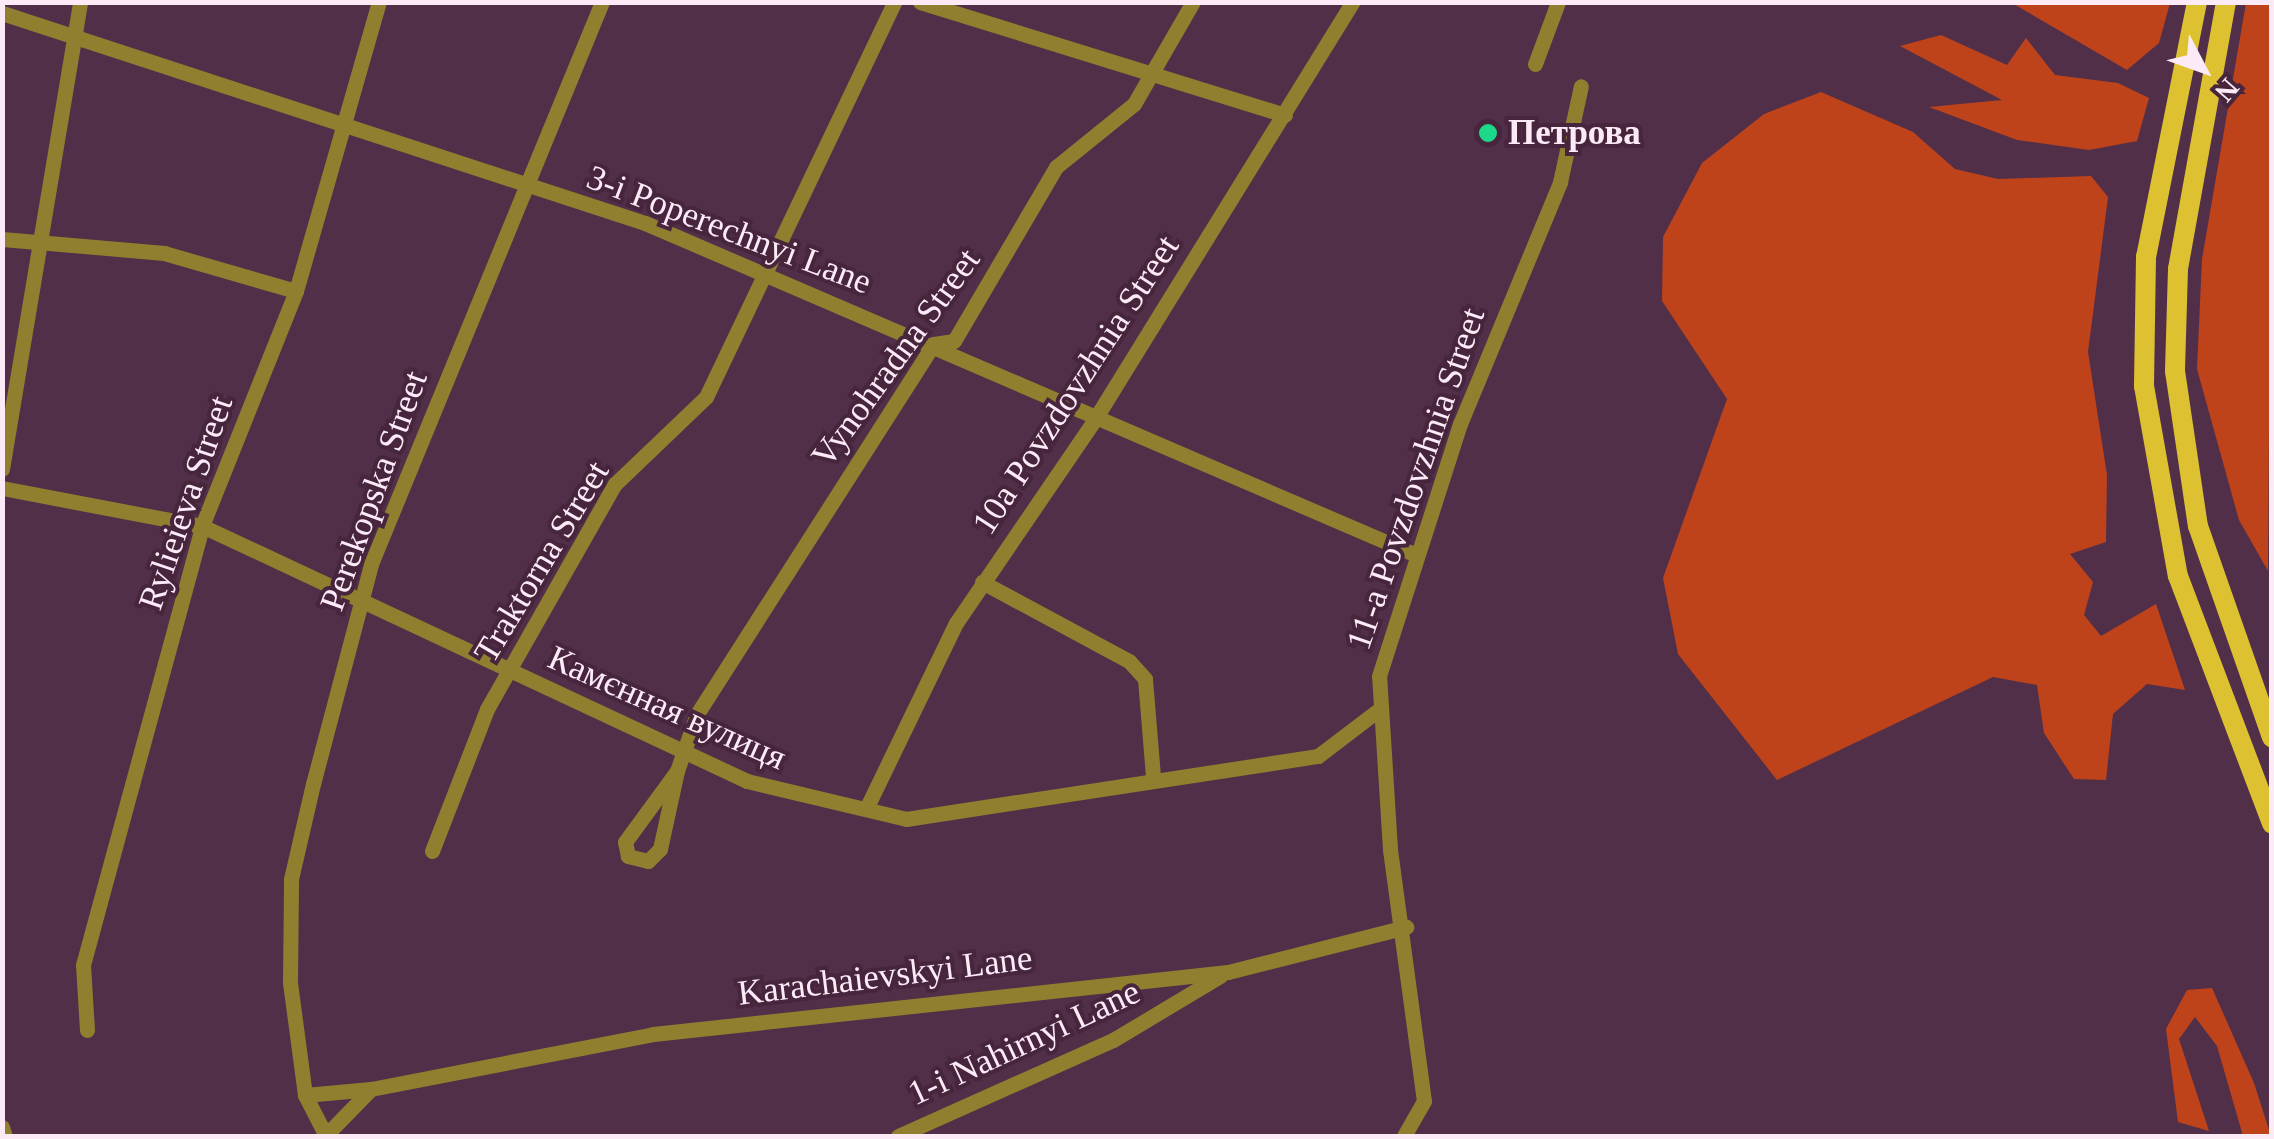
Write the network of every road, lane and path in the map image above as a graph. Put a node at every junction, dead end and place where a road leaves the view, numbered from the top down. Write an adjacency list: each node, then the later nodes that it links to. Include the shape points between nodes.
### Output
1 (80, 2): 12 (street)
2 (379, 2): 17 (street, Rylieieva Street)
3 (602, 2): 18 (street, Perekopska Street)
4 (894, 2): 21 (street, Traktorna Street)
5 (920, 2): 14 (street)
6 (1193, 2): 14 (street, Vynohradna Street)
7 (1353, 2): 16 (street, 10a Povzdovzhnia Street)
8 (1558, 2): 13 (street)
9 (2196, 2): 38 (main road, via 2146,257 2144,386 2178,576)
10 (2226, 2): 33 (main road, via 2178,270 2175,371 2198,526)
11 (2, 13): 12 (street, 3-i Poperechnyi Lane)
12 (71, 40): 17 (street, 3-i Poperechnyi Lane); 20 (street)
13 (1535, 64)
14 (1155, 75): 16 (street); 23 (street, Vynohradna Street, via 1112,127 1056,167 954,341)
15 (1581, 86): 28 (street, 11-a Povzdovzhnia Street, via 1560,182)
16 (1285, 115): 24 (street, 10a Povzdovzhnia Street)
17 (340, 128): 18 (street, 3-i Poperechnyi Lane); 22 (street, Rylieieva Street)
18 (526, 185): 21 (street, 3-i Poperechnyi Lane); 30 (street, Perekopska Street)
19 (2, 239): 20 (street)
20 (37, 240): 22 (street, via 164,253); 25 (street)
21 (760, 271): 23 (street, 3-i Poperechnyi Lane); 31 (street, Traktorna Street, via 706,397 615,484)
22 (296, 291): 27 (street, Rylieieva Street)
23 (934, 344): 24 (street, 3-i Poperechnyi Lane); 34 (street, Vynohradna Street)
24 (1095, 418): 28 (street, 3-i Poperechnyi Lane); 29 (street, 10a Povzdovzhnia Street)
25 (2, 469)
26 (2, 488): 27 (street, Камєнная вулиця)
27 (202, 526): 30 (street, Камєнная вулиця); 42 (street, Rylieieva Street, via 83,964)
28 (1414, 554): 32 (street, 11-a Povzdovzhnia Street, via 1379,676)
29 (982, 582): 36 (street, via 1145,679); 37 (street, 10a Povzdovzhnia Street)
30 (361, 604): 31 (street, Камєнная вулиця); 44 (street, Perekopska Street, via 292,879 290,982)
31 (513, 674): 34 (street, Камєнная вулиця); 39 (street, Traktorna Street, via 487,709)
32 (1381, 708): 36 (street, Камєнная вулиця, via 1318,756); 40 (street, 11-a Povzdovzhnia Street, via 1390,849)
33 (2272, 737)
34 (680, 750): 35 (street, Vynohradna Street); 37 (street, Камєнная вулиця, via 747,782)
35 (678, 771): 35 (street, Vynohradna Street, via 625,842 628,856 648,862 660,849)
36 (1154, 776): 37 (street, Камєнная вулиця, via 906,819)
37 (866, 809)
38 (2272, 824)
39 (432, 851)
40 (1406, 927): 41 (street, Karachaievskyi Lane); 49 (street, 11-a Povzdovzhnia Street, via 1424,1101)
41 (1228, 972): 43 (street, Karachaievskyi Lane, via 653,1034); 48 (street, 1-i Nahirnyi Lane, via 1113,1040)
42 (87, 1030)
43 (371, 1089): 44 (street, Karachaievskyi Lane); 47 (street)
44 (305, 1095): 47 (street, Perekopska Street)
45 (2, 1127): 46 (street)
46 (6, 1136)
47 (325, 1136)
48 (898, 1136)
49 (1404, 1136)

